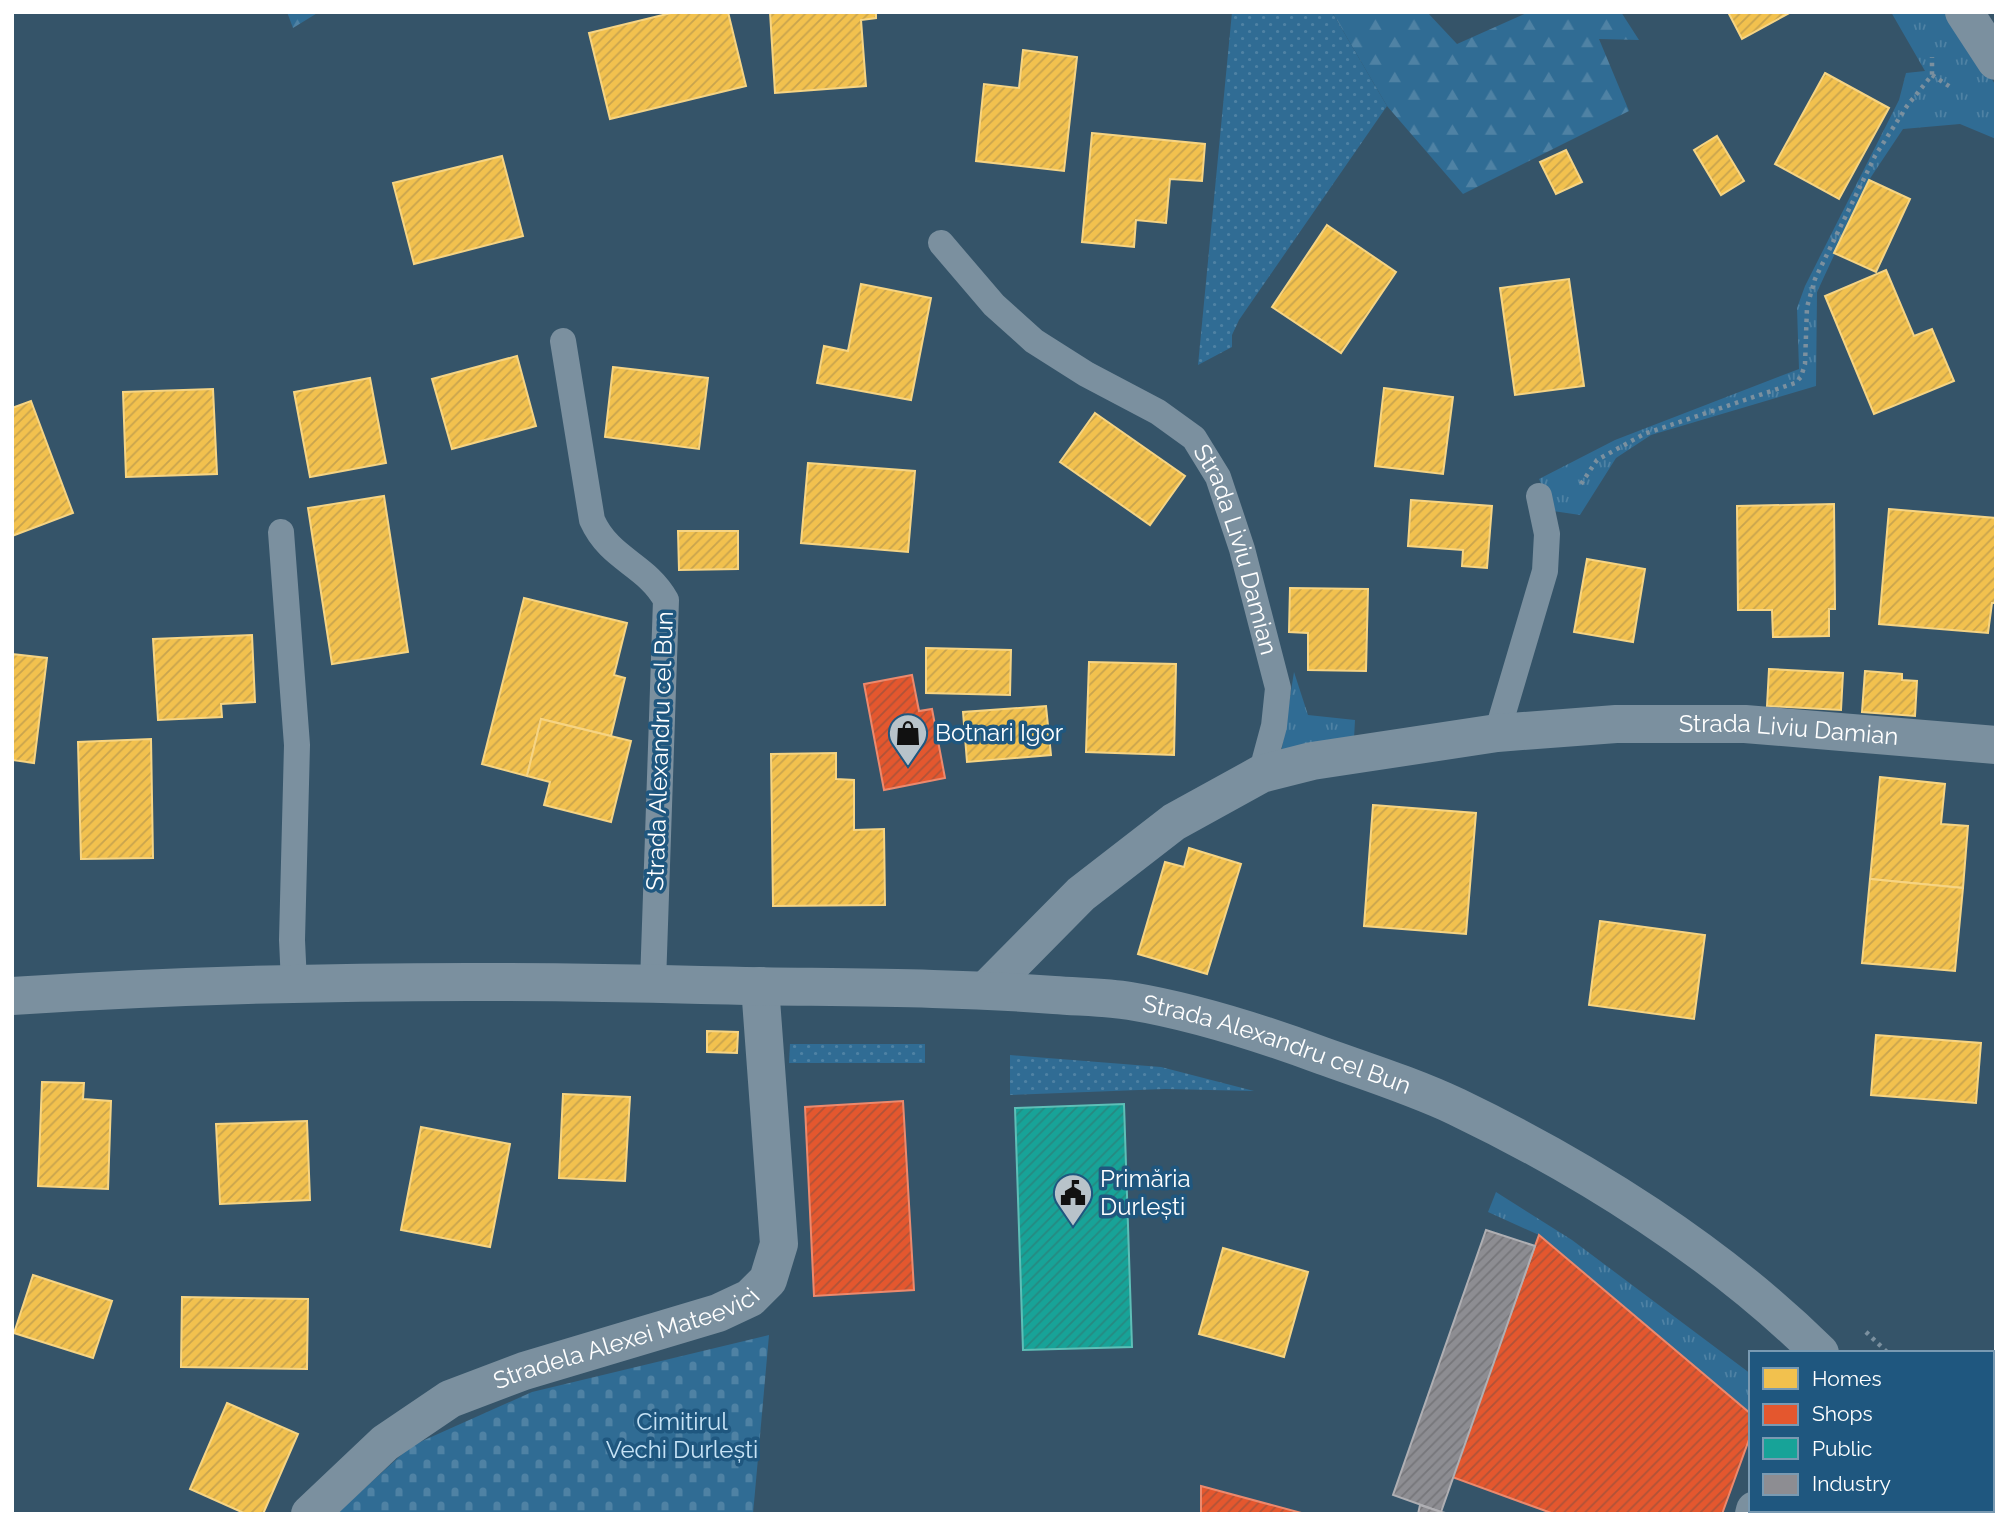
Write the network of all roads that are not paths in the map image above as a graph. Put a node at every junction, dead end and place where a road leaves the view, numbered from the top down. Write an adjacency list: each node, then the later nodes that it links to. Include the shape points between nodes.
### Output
1 (1964, 12): 2 (street)
2 (1996, 61)
3 (941, 243): 9 (lane, Strada Liviu Damian, via 994,305 1034,341 1158,412 1194,438 1218,477 1278,688)
4 (563, 341): 11 (lane, Strada Alexandru cel Bun, via 592,520 610,547 657,583 666,600)
5 (1539, 496): 7 (lane, via 1547,534 1545,571)
6 (281, 532): 10 (lane, via 297,745)
7 (1497, 733): 8 (street, Strada Liviu Damian, via 1616,724 1745,724); 9 (street, Strada Liviu Damian, via 1312,761)
8 (1996, 745)
9 (1261, 774): 13 (street, Strada Liviu Damian, via 1174,822 1081,894)
10 (294, 983): 11 (street, Strada Alexandru cel Bun); 14 (street, Strada Alexandru cel Bun)
11 (653, 984): 12 (street, Strada Alexandru cel Bun)
12 (760, 986): 13 (street, Strada Alexandru cel Bun); 16 (street, Stradela Alexei Mateevici, via 779,1244 768,1280 750,1298 718,1313 524,1371 450,1399 385,1443)
13 (986, 989): 15 (street, Strada Alexandru cel Bun, via 1129,1001 1199,1016 1454,1105 1552,1157 1698,1250)
14 (12, 996)
15 (1802, 1344)
16 (310, 1514)

